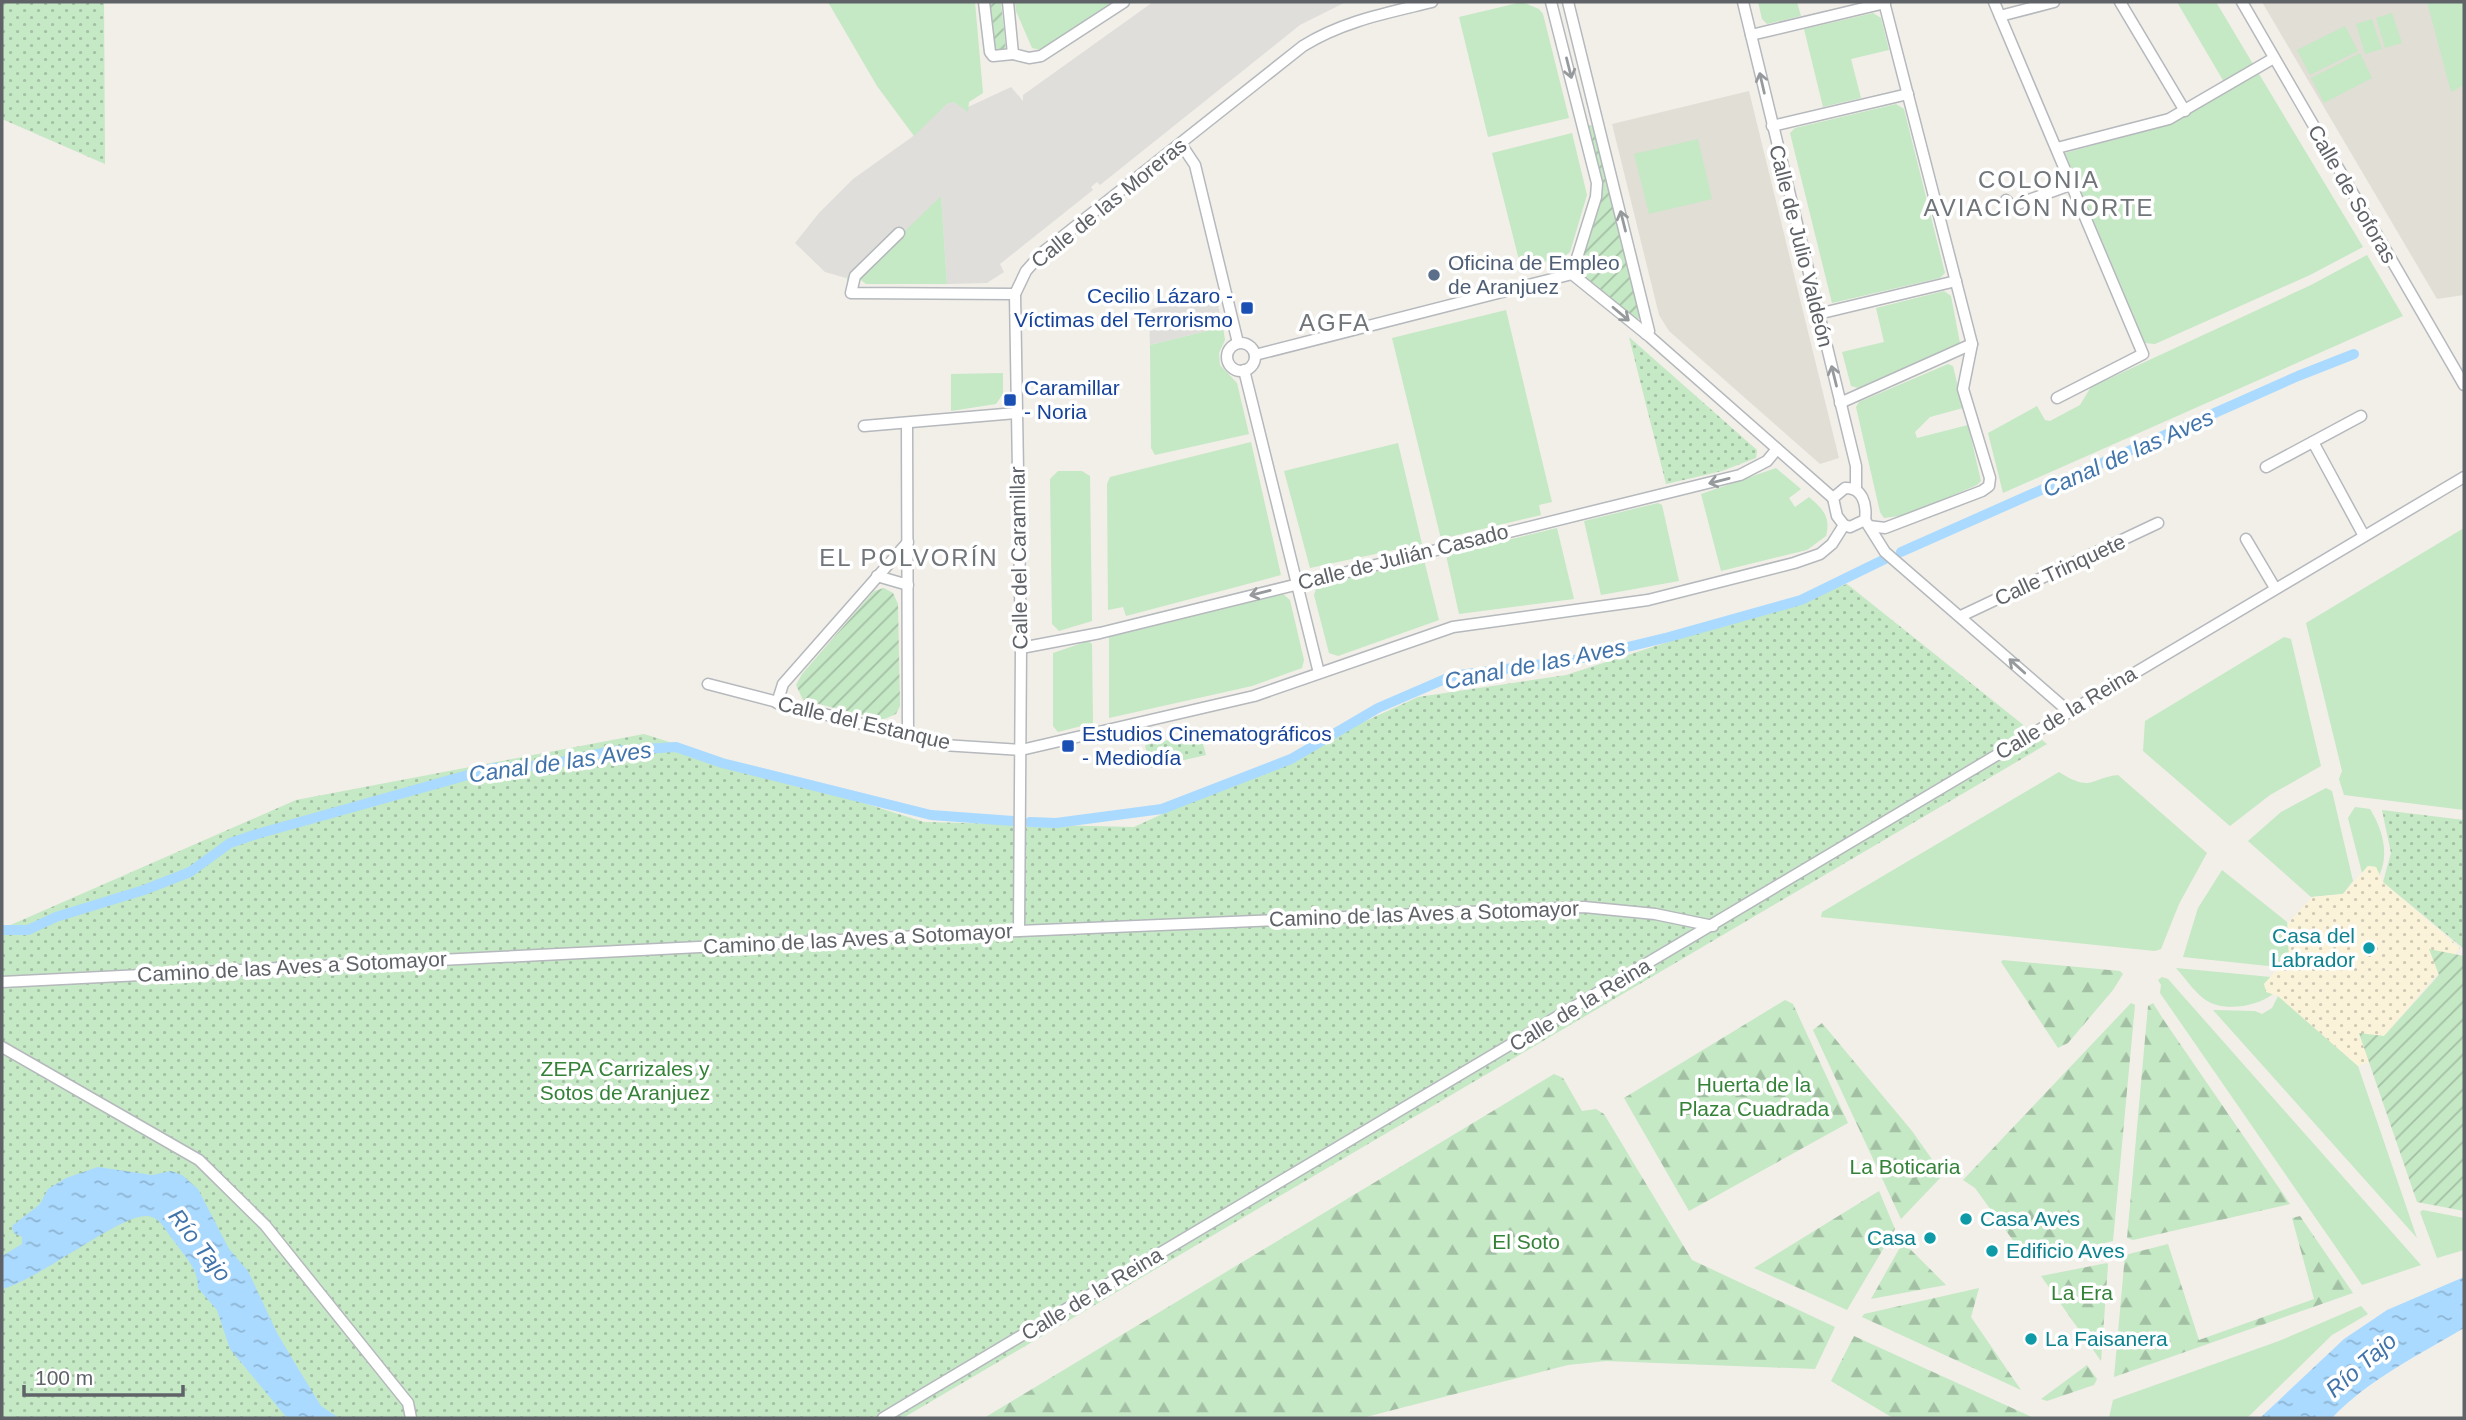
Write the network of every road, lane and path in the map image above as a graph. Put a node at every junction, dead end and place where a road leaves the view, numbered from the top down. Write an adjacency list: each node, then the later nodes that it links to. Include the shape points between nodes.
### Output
1 (984, 2): 16 (street, via 990,52 993,56)
2 (1008, 2): 16 (street)
3 (1124, 2): 16 (street, via 1041,56)
4 (1432, 2): 12 (street, Calle de las Moreras)
5 (1551, 2): 26 (street, one-way to 26, via 1597,183)
6 (1568, 2): 30 (street, one-way to 6, via 1649,331)
7 (1743, 2): 15 (street, Calle de Julio Valdeón)
8 (1994, 2): 14 (street)
9 (2054, 2): 14 (street)
10 (2120, 2): 19 (street)
11 (2242, 2): 17 (street, Calle de Soforas)
12 (1420, 3): 21 (street, Calle de las Moreras, via 1317,37)
13 (1885, 3): 15 (street); 18 (street)
14 (2000, 16): 22 (street)
15 (1751, 36): 20 (street, Calle de Julio Valdeón, one-way to 15)
16 (1013, 54)
17 (2274, 58): 19 (street); 35 (street, Calle de Soforas)
18 (1908, 93): 20 (street); 27 (street)
19 (2185, 111): 22 (street, via 2152,126)
20 (1772, 127): 29 (street, Calle de Julio Valdeón)
21 (1181, 144): 28 (street, Calle de las Moreras, via 1043,252 1026,271); 31 (street, via 1195,165)
22 (2057, 148): 23 (street)
23 (2073, 184): 24 (street, via 2012,205); 36 (street, via 2143,354)
24 (2006, 200)
25 (899, 233): 28 (street, via 855,276 851,293)
26 (1572, 274): 30 (street, one-way to 30); 33 (street)
27 (1956, 281): 29 (street); 32 (street)
28 (1015, 294): 38 (street, Calle del Caramillar)
29 (1818, 314): 37 (street, Calle de Julio Valdeón, one-way to 29)
30 (1646, 334): 43 (street)
31 (1238, 343): 33 (street, via 1249,345); 34 (street, via 1228,360 1234,369)
32 (1972, 344): 37 (street); 48 (street, via 1963,389 1989,486 1885,528)
33 (1255, 355): 34 (street, via 1253,365)
34 (1244, 370): 55 (street)
35 (2464, 385)
36 (2057, 398)
37 (1840, 403): 46 (street, Calle de Julio Valdeón, via 1856,466)
38 (1016, 413): 40 (street); 59 (street, Calle del Caramillar)
39 (2361, 416): 42 (street)
40 (906, 423): 41 (street); 53 (street)
41 (864, 426)
42 (2313, 442): 44 (street); 51 (street)
43 (1777, 449): 47 (street); 55 (street, Calle de Julián Casado, one-way to 55, via 1767,461 1741,475)
44 (2266, 467)
45 (2464, 477): 51 (street, Calle de la Reina)
46 (1856, 490): 47 (street, via 1845,488); 48 (street)
47 (1833, 498): 50 (street)
48 (1867, 523): 50 (street); 58 (street, Calle Trinquete, via 1885,552)
49 (2158, 523): 58 (street, Calle Trinquete)
50 (1844, 525): 60 (street, Calle del Estanque, via 1820,554 1794,563 1648,600 1453,627)
51 (2364, 536): 57 (street, Calle de la Reina)
52 (2246, 539): 57 (street)
53 (908, 542): 54 (street); 56 (street)
54 (877, 576): 56 (street); 62 (street, via 783,684)
55 (1297, 583): 59 (street, Calle de Julián Casado, one-way to 59, via 1100,633); 60 (street)
56 (908, 585): 64 (street)
57 (2275, 588): 63 (street, Calle de la Reina)
58 (1961, 616): 63 (street, Calle Trinquete, one-way to 58)
59 (1021, 648): 65 (street, Calle del Caramillar)
60 (1320, 673): 65 (street, Calle del Estanque, via 1254,696)
61 (708, 684): 62 (street, Calle del Estanque)
62 (777, 703): 64 (street, Calle del Estanque)
63 (2068, 711): 66 (street, Calle de la Reina)
64 (908, 736): 65 (street, Calle del Estanque, via 943,745)
65 (1021, 750): 67 (street, Calle del Caramillar)
66 (1713, 926): 67 (street, Camino de las Aves a Sotomayor, via 1584,907); 71 (street, Calle de la Reina)
67 (1019, 931): 68 (street, Camino de las Aves a Sotomayor)
68 (2, 982)
69 (2, 1047): 70 (street, via 199,1160 265,1225 408,1403)
70 (411, 1418)
71 (883, 1418)

